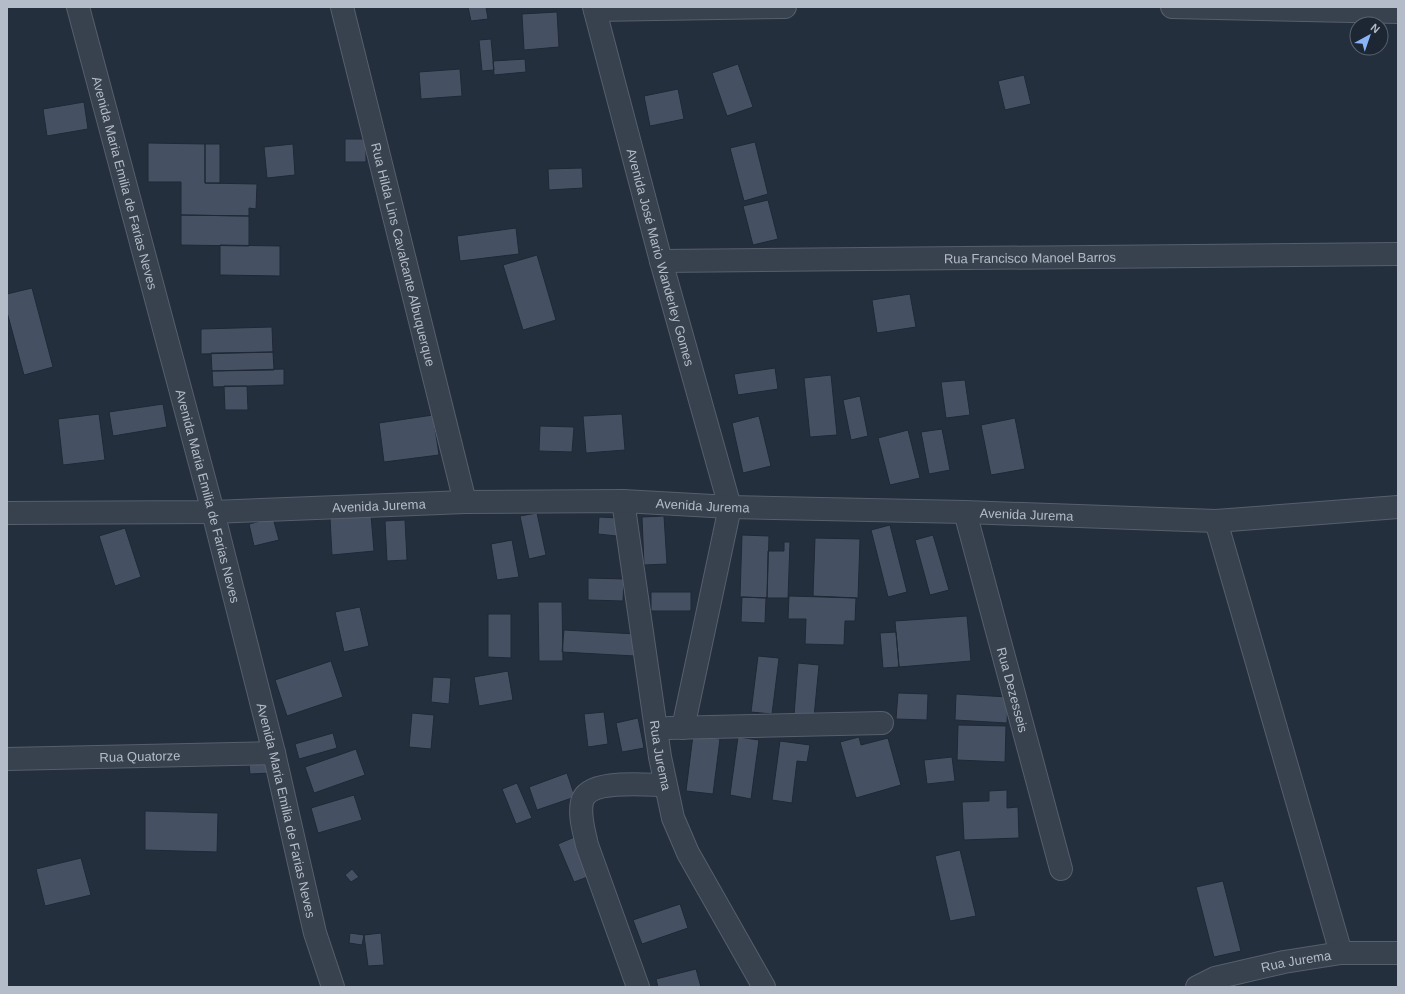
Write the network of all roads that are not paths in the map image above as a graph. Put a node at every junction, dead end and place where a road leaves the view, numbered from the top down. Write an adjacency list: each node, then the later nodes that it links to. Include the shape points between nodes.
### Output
1 (78, 7): 13 (street, Avenida Maria Emilia de Farias Neves)
2 (342, 7): 10 (street, Rua Hilda Lins Cavalcante Albuquerque)
3 (785, 7): 5 (street)
4 (1172, 7): 6 (street)
5 (595, 9): 8 (street, Avenida José Mario Wanderley Gomes)
6 (1398, 12)
7 (1398, 254): 8 (street, Rua Francisco Manoel Barros)
8 (661, 261): 11 (street, Avenida José Mario Wanderley Gomes)
9 (623, 501): 10 (street, Avenida Jurema); 11 (street, Avenida Jurema); 18 (street, Rua Jurema)
10 (465, 502): 13 (street, Avenida Jurema)
11 (730, 507): 14 (street, Avenida Jurema); 19 (street)
12 (1398, 507): 16 (street, Avenida Jurema)
13 (213, 512): 15 (street, Avenida Jurema); 20 (street, Avenida Maria Emilia de Farias Neves)
14 (965, 512): 16 (street, Avenida Jurema); 23 (street, Rua Dezesseis)
15 (7, 513)
16 (1216, 520): 24 (street)
17 (882, 723): 19 (street)
18 (655, 728): 19 (street); 22 (street, Rua Jurema)
19 (683, 728)
20 (274, 753): 21 (street, Rua Quatorze); 26 (street, Avenida Maria Emilia de Farias Neves, via 315,932)
21 (7, 759)
22 (665, 785): 27 (street, via 605,785 591,791 582,800 582,820 587,845); 28 (street, Rua Jurema, via 673,818 688,854)
23 (1061, 869)
24 (1341, 953): 25 (street, Rua Jurema); 29 (street, Rua Jurema, via 1284,962 1214,978)
25 (1398, 953)
26 (333, 987)
27 (638, 987)
28 (764, 987)
29 (1197, 987)

